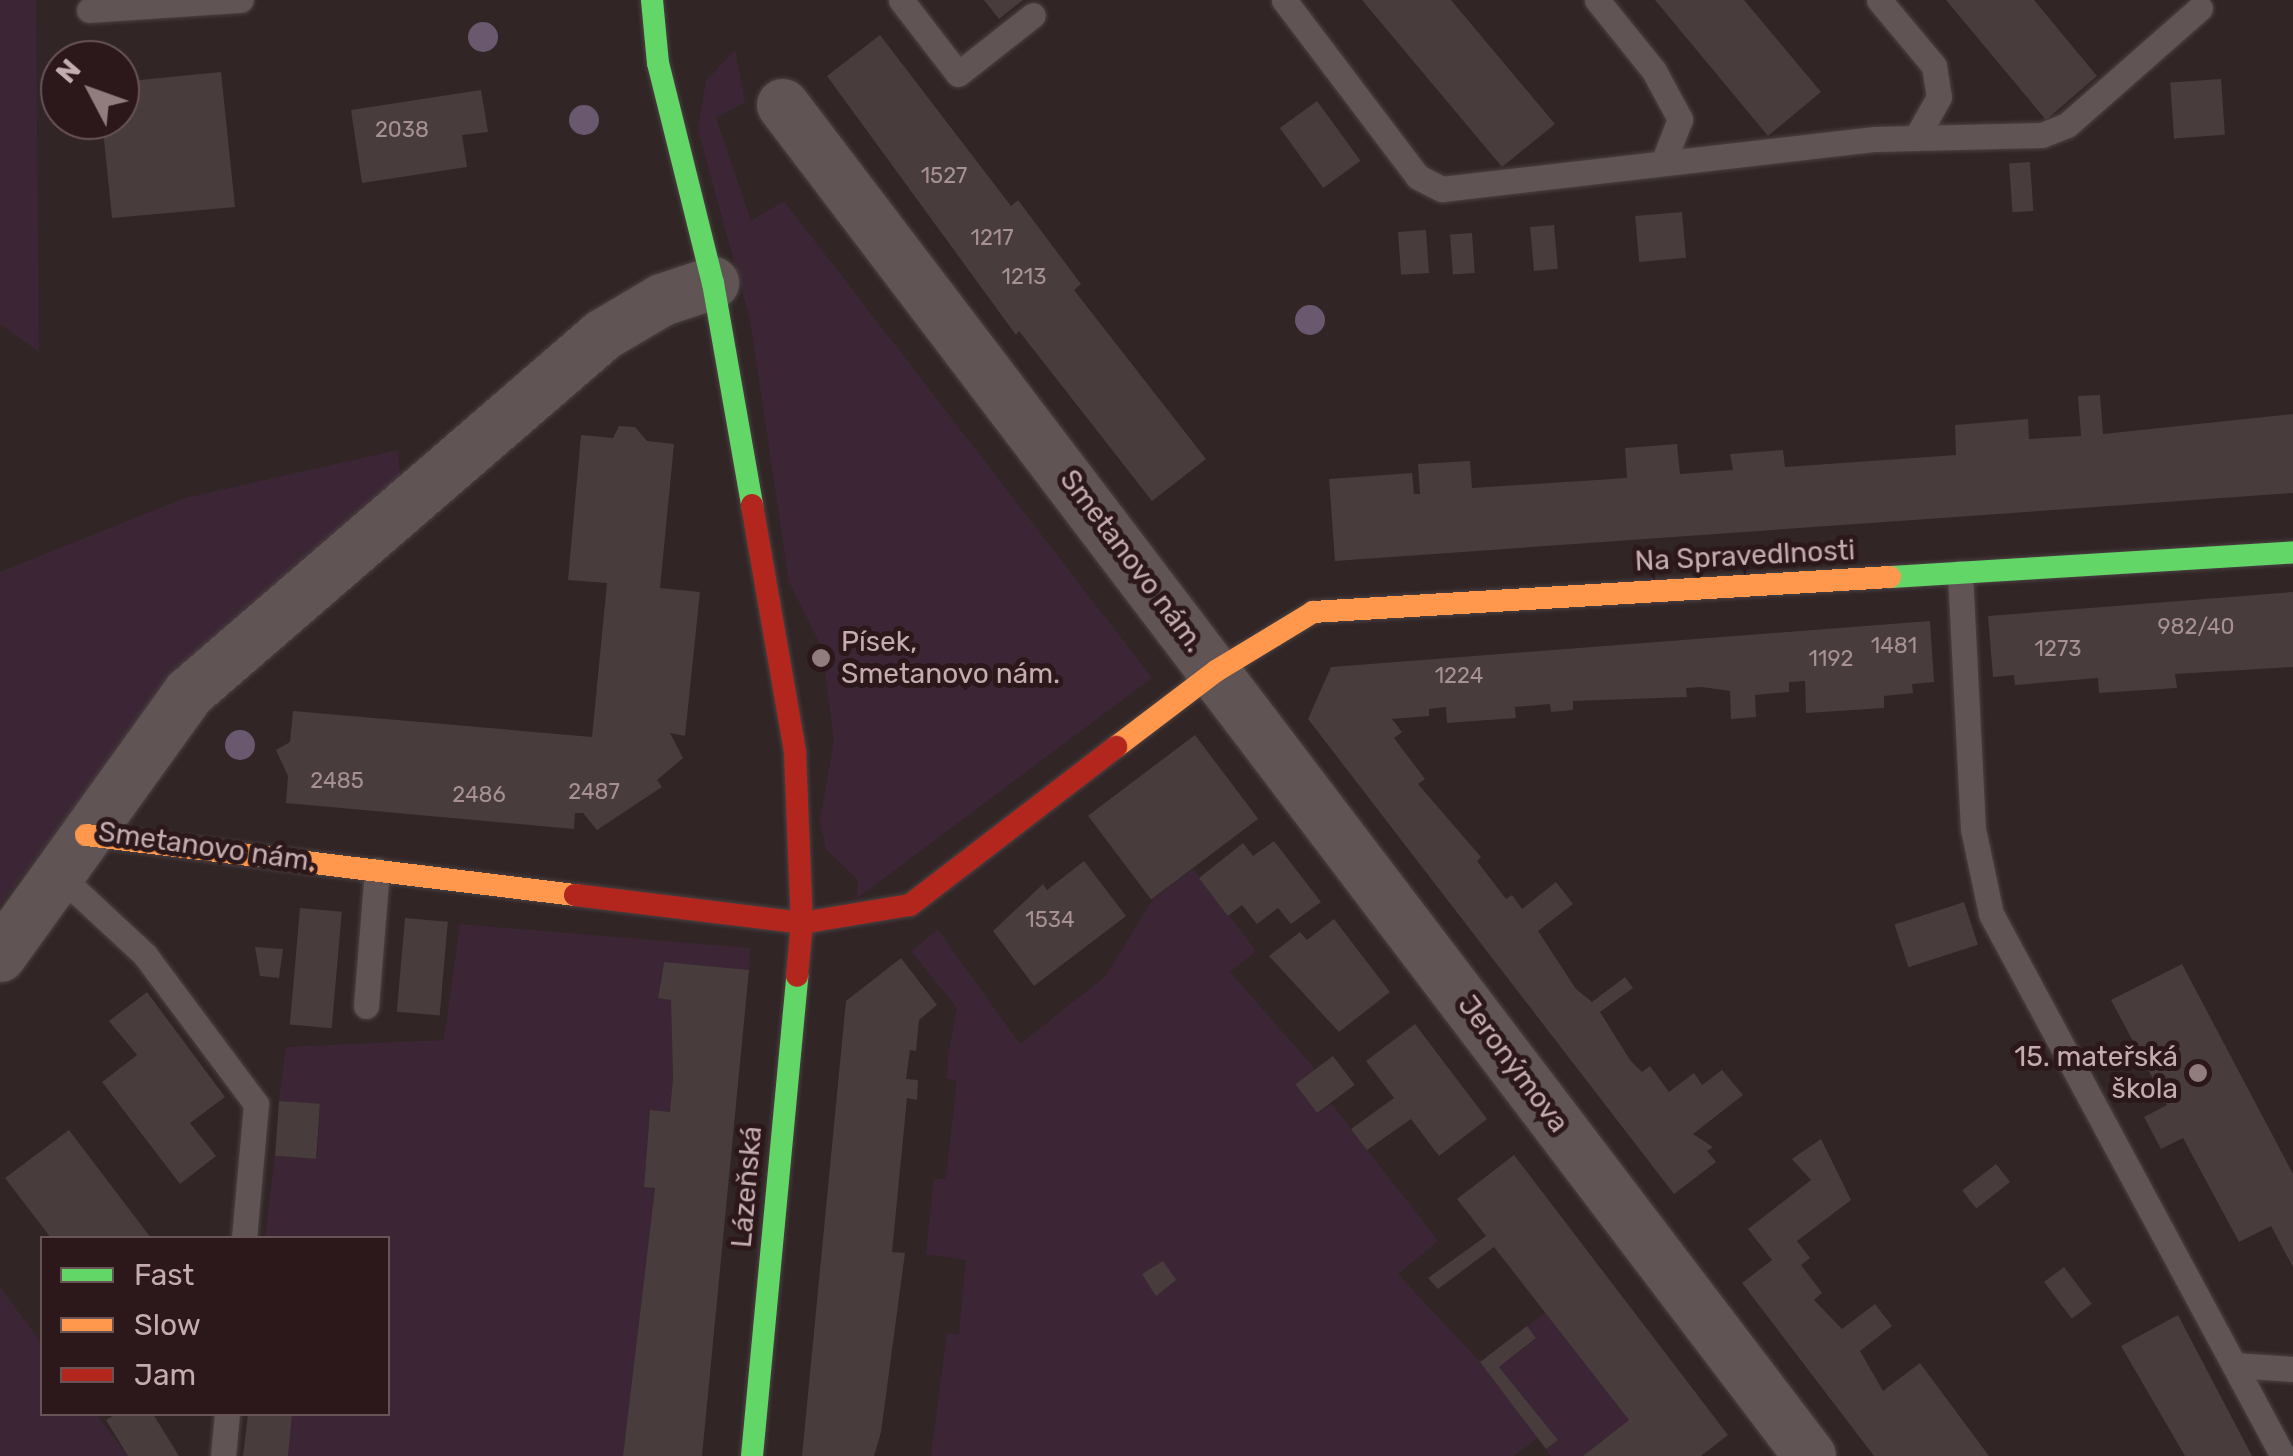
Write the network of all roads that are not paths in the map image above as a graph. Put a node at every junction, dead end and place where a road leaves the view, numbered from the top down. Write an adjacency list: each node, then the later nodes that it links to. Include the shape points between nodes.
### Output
1 (240, 0): 8 (lane)
2 (652, 0): 13 (street, via 658,63)
3 (901, 0): 9 (lane, via 958,74)
4 (1284, 0): 12 (lane, via 1418,177 1442,189)
5 (1597, 0): 12 (lane, via 1654,71 1680,119)
6 (1879, 0): 11 (lane, via 1934,66 1939,97)
7 (2200, 8): 11 (lane, via 2067,125 2019,137)
8 (89, 10)
9 (1034, 15)
10 (783, 106): 16 (street, Smetanovo nám.)
11 (1916, 138): 12 (lane)
12 (1663, 164)
13 (714, 283): 17 (street, Smetanovo nám., via 662,300 603,335 248,640 189,693); 19 (street, via 795,752)
14 (2293, 552): 15 (street, Na Spravedlnosti)
15 (1960, 573): 16 (street, Na Spravedlnosti, via 1313,612); 23 (lane, via 1973,829 1991,914)
16 (1216, 671): 19 (street, Smetanovo nám., via 910,906); 26 (street, Jeronýmova)
17 (73, 855): 18 (street, Smetanovo nám.); 20 (street); 22 (lane, via 256,1104)
18 (376, 870): 19 (street, Smetanovo nám.); 21 (lane)
19 (802, 923): 28 (street, Lázeňská)
20 (0, 956)
21 (366, 1006)
22 (244, 1236)
23 (2234, 1365): 24 (lane); 29 (lane)
24 (2293, 1369)
25 (227, 1416): 27 (lane)
26 (1791, 1449)
27 (222, 1456)
28 (752, 1456)
29 (2283, 1456)

